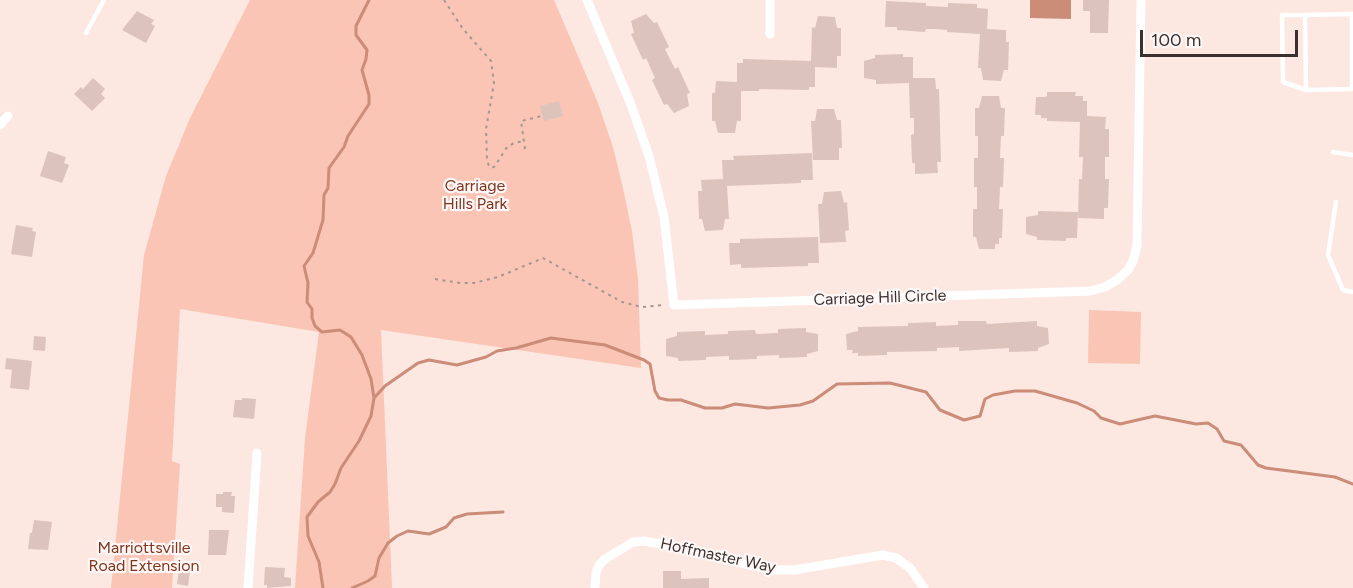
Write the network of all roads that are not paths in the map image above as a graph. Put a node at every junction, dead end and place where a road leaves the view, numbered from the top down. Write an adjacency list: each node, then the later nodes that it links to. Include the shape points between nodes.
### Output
1 (104, 0): 7 (lane)
2 (587, 0): 4 (street, Carriage Hill Circle, via 649,156 664,217 674,304 1090,291 1117,280 1134,261 1137,246)
3 (770, 0): 8 (street)
4 (1141, 0)
5 (1352, 14): 6 (lane); 9 (lane, via 1353,89)
6 (1305, 15): 9 (lane); 9 (lane, via 1282,15 1282,27 1283,82)
7 (86, 33)
8 (770, 34)
9 (1306, 90)
10 (8, 116): 11 (street)
11 (0, 125)
12 (1333, 152): 13 (lane)
13 (1353, 155)
14 (1336, 202): 15 (lane, via 1328,255 1343,290)
15 (1353, 292)
16 (257, 453): 17 (street)
17 (248, 588)
18 (595, 588): 19 (street, Hoffmaster Way, via 596,573 605,559 633,542 644,541 771,570 794,570 883,555 910,568)
19 (924, 588)

